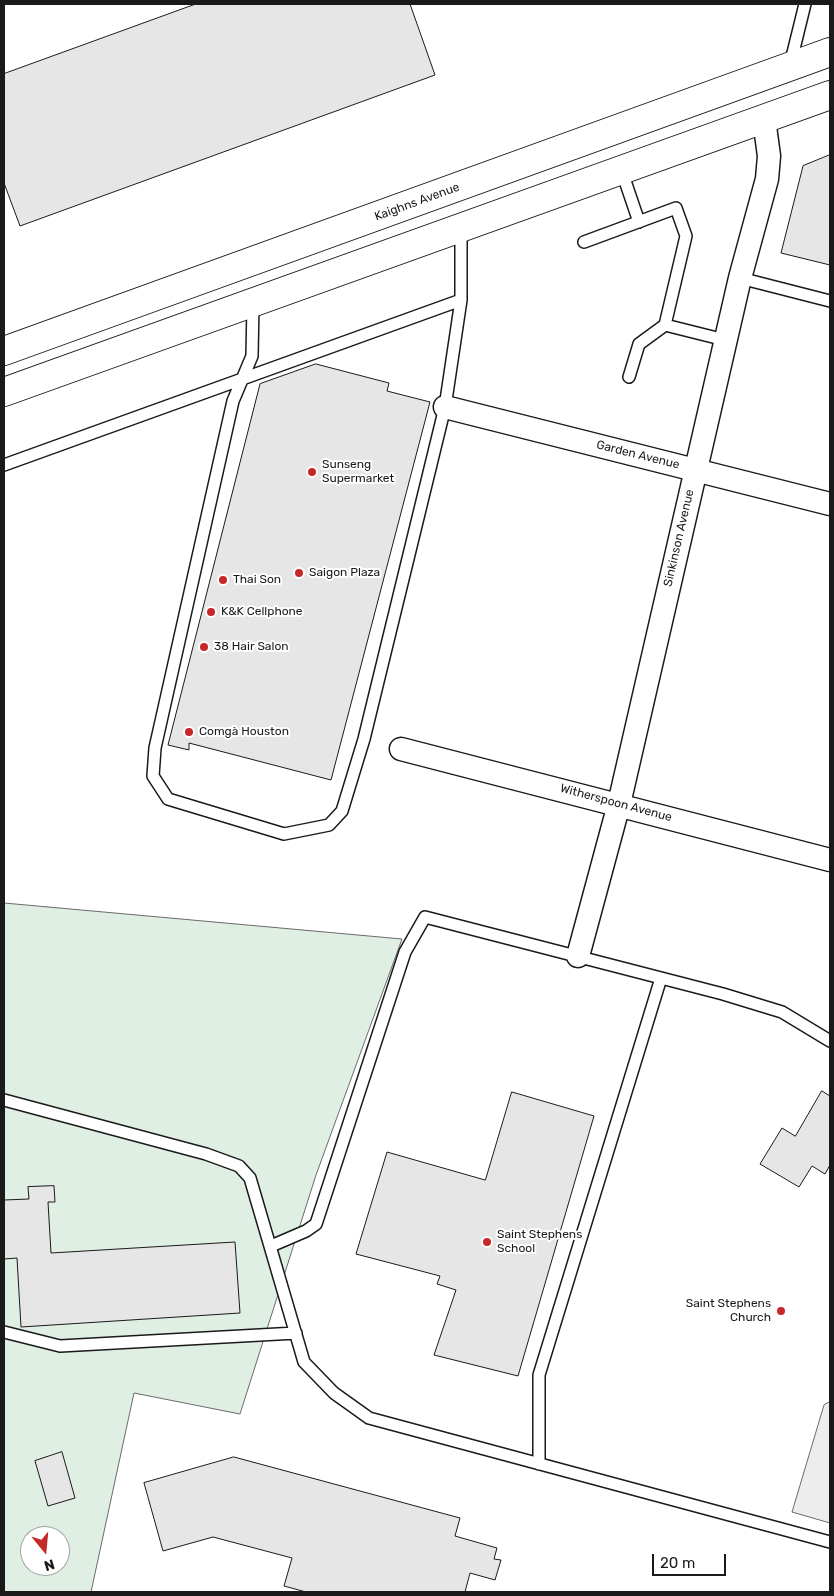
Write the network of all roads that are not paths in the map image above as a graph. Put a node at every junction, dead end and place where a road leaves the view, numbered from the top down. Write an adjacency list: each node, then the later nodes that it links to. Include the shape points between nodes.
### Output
1 (805, 4): 3 (lane)
2 (830, 52): 3 (highway, Kaighns Avenue)
3 (789, 68): 16 (highway, Kaighns Avenue)
4 (830, 95): 5 (highway)
5 (764, 119): 6 (highway); 10 (street, Sinkinson Avenue, via 769,156 767,179)
6 (621, 170): 7 (lane); 8 (highway)
7 (639, 222): 9 (lane); 14 (lane, via 676,208 686,236)
8 (461, 227): 11 (lane); 13 (highway)
9 (584, 242)
10 (740, 278): 12 (lane); 15 (street, Sinkinson Avenue)
11 (461, 300): 17 (lane); 20 (lane)
12 (830, 301)
13 (253, 302): 17 (lane, via 252,356); 19 (highway)
14 (665, 325): 15 (lane); 18 (lane, via 639,344)
15 (725, 340): 22 (street, Sinkinson Avenue)
16 (4, 351)
17 (243, 377): 20 (lane, via 233,401 155,748 154,776 168,799 284,834 329,824 342,811 364,739); 21 (lane)
18 (629, 377)
19 (4, 392)
20 (445, 407): 22 (street, Garden Avenue)
21 (4, 465)
22 (695, 469): 23 (street, Garden Avenue); 25 (street, Sinkinson Avenue)
23 (830, 504)
24 (401, 749): 25 (street, Witherspoon Avenue)
25 (619, 804): 26 (street, Witherspoon Avenue); 27 (street, Sinkinson Avenue)
26 (830, 860)
27 (578, 956): 28 (lane); 31 (lane, via 425,917 406,952 316,1224)
28 (661, 978): 29 (lane, via 782,1012); 34 (lane, via 539,1375)
29 (830, 1041)
30 (4, 1100): 31 (lane, via 206,1154 238,1166 250,1178)
31 (271, 1246): 33 (lane)
32 (4, 1332): 33 (lane, via 60,1346)
33 (296, 1333): 34 (lane, via 304,1362 334,1393 369,1418)
34 (539, 1464): 35 (lane)
35 (830, 1542)

